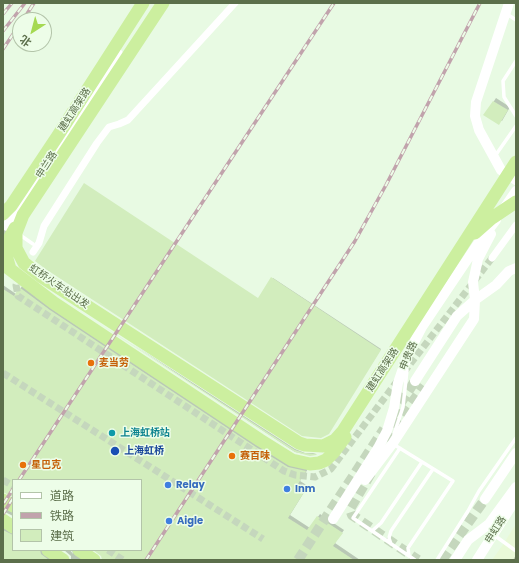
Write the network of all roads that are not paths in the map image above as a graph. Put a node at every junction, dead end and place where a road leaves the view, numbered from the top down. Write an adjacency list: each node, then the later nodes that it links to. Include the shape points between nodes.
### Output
1 (143, 3): 17 (highway, 建虹高架路)
2 (150, 3): 17 (street, 申兰路)
3 (163, 3): 16 (highway, 虹桥火车站出发)
4 (235, 3): 20 (street, via 128,120 109,127 44,226 39,243)
5 (509, 3): 6 (street)
6 (506, 13): 7 (lane); 11 (street, via 476,102 475,116 479,130)
7 (516, 20)
8 (516, 61): 9 (lane, via 503,81 504,96)
9 (516, 116)
10 (516, 126): 11 (lane)
11 (494, 158): 13 (street, via 500,170)
12 (516, 162): 21 (highway)
13 (516, 180)
14 (516, 191): 15 (street, 申贵路)
15 (512, 203): 21 (highway, via 475,234); 25 (street, 申贵路, via 478,259 473,282); 26 (street, 申贵路, via 477,245 422,327)
16 (23, 215): 23 (highway, via 8,241); 29 (highway, 虹桥火车站出发, via 16,233 16,248 24,263 31,269)
17 (6, 216): 19 (lane)
18 (515, 226): 22 (street)
19 (33, 244)
20 (33, 252)
21 (454, 258): 28 (highway, 建虹高架路)
22 (492, 258)
23 (6, 267): 28 (highway, via 54,303 292,460 310,464 326,460 349,431)
24 (516, 268): 25 (street)
25 (475, 300): 27 (street, 申贵路, via 458,316); 31 (street, via 474,318)
26 (408, 354): 31 (lane, via 403,407 392,440); 31 (street, 申贵路, via 387,431 333,518)
27 (420, 383)
28 (353, 416): 29 (highway, 建虹高架路, via 340,436 329,444 305,446)
29 (290, 438)
30 (516, 438): 53 (lane, via 479,491)
31 (396, 446): 33 (lane); 43 (lane, via 353,518)
32 (516, 453): 36 (street)
33 (422, 462): 34 (lane); 43 (lane, via 381,523)
34 (433, 469): 45 (lane, via 391,531); 49 (lane, via 453,481 408,548)
35 (516, 487): 54 (street, via 489,524 468,540)
36 (485, 499)
37 (516, 499): 40 (street, 申虹路)
38 (3, 500): 39 (highway)
39 (12, 505)
40 (512, 507): 44 (street, 申虹路)
41 (3, 520): 42 (highway)
42 (12, 526)
43 (372, 531): 45 (lane)
44 (493, 535): 48 (lane); 55 (street, 申虹路)
45 (391, 544): 49 (lane)
46 (50, 551): 50 (highway)
47 (80, 551): 51 (highway)
48 (516, 551)
49 (409, 556): 52 (lane)
50 (63, 560)
51 (94, 560)
52 (415, 560)
53 (437, 560)
54 (455, 560)
55 (477, 560)

